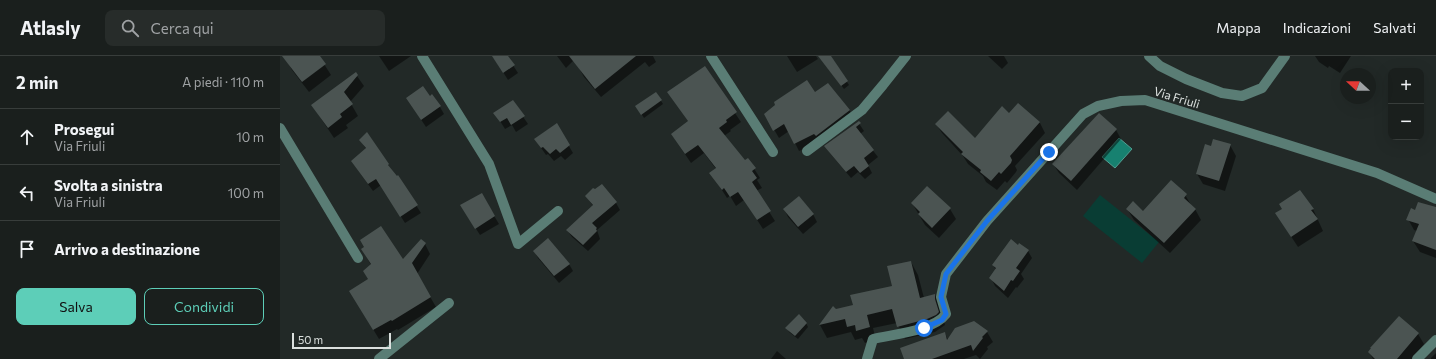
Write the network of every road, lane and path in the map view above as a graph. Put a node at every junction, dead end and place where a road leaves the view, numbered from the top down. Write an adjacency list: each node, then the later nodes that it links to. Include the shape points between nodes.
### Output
1 (422, 56): 10 (street, via 489,164 518,244)
2 (711, 56): 8 (street)
3 (906, 56): 7 (street, via 862,110)
4 (1149, 56): 5 (street, via 1160,66 1186,79 1222,93 1242,96 1262,88)
5 (1285, 56)
6 (280, 128): 11 (street)
7 (807, 151)
8 (773, 152)
9 (1436, 199): 15 (street, Via Friuli, via 1377,174 1145,100 1098,106 1083,114 1068,130 987,221 946,274 941,297 946,314 942,320 924,328 873,338)
10 (558, 211)
11 (358, 258)
12 (449, 303): 14 (street)
13 (1436, 340): 16 (street)
14 (379, 359)
15 (867, 359)
16 (1417, 359)

